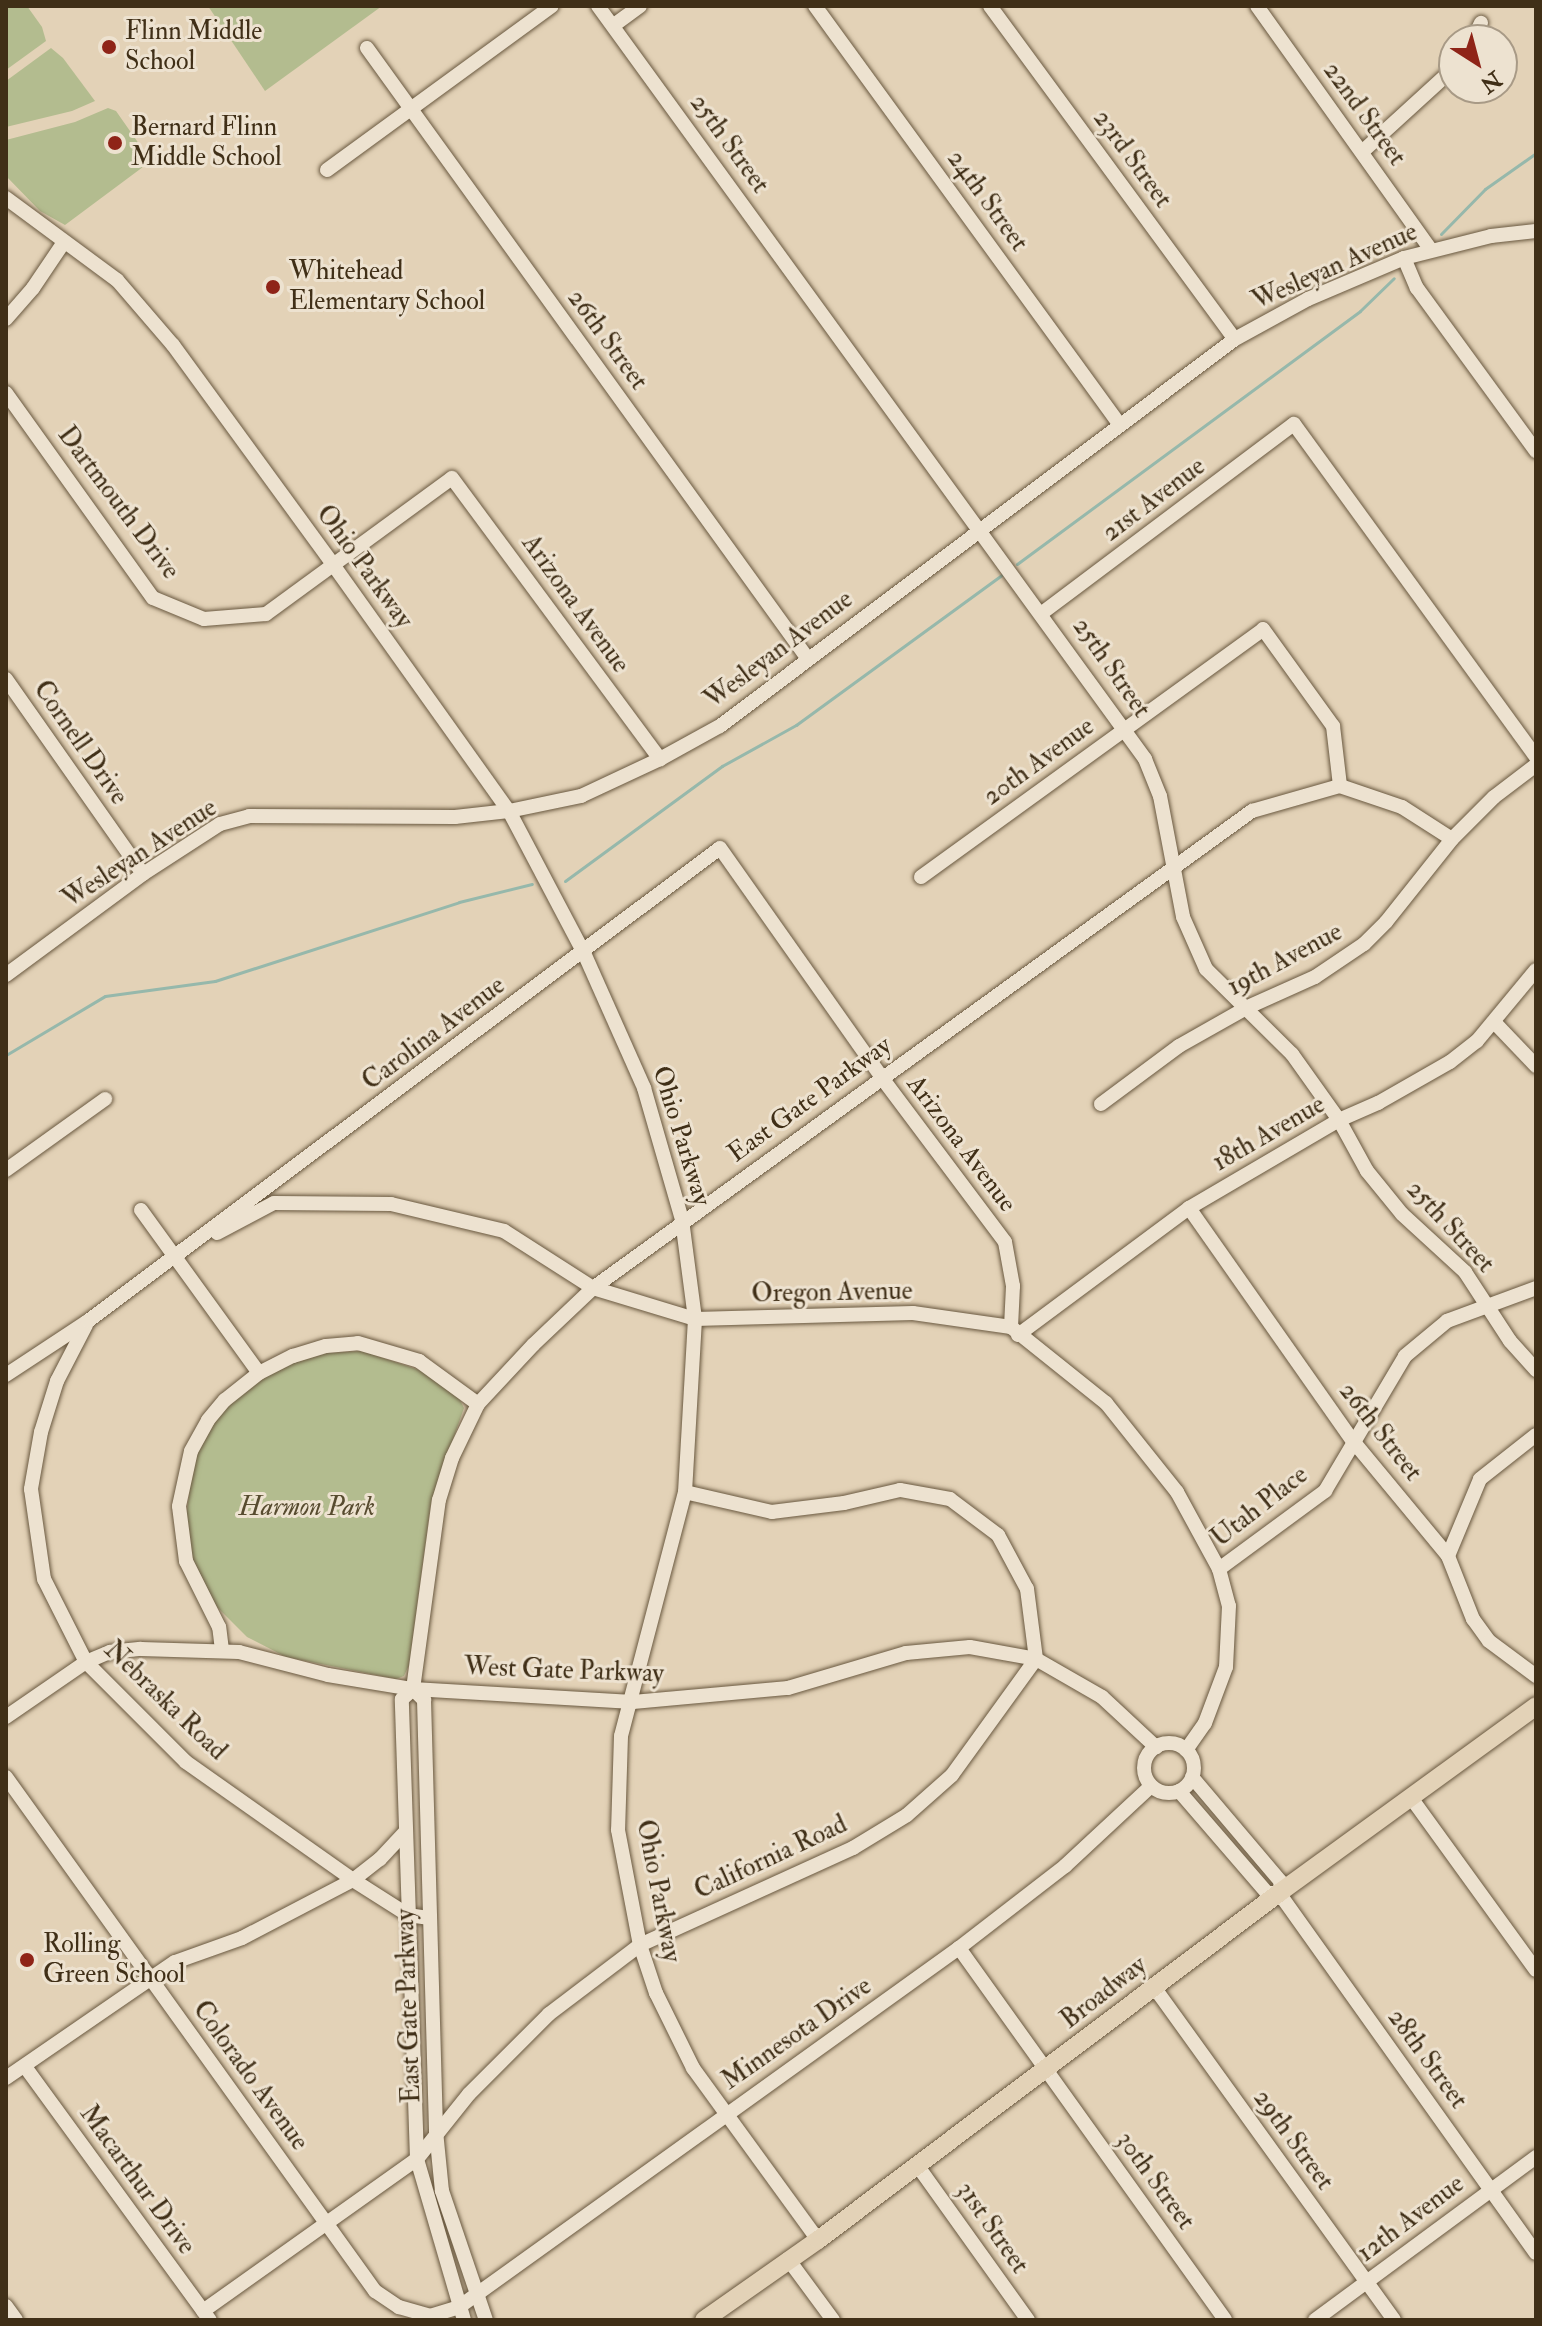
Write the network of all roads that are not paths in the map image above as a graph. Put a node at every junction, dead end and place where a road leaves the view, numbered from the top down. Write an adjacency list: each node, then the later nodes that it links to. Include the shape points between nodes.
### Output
1 (552, 6): 10 (street)
2 (598, 6): 7 (street, 25th Street)
3 (640, 6): 7 (street)
4 (815, 6): 21 (street, 24th Street)
5 (990, 6): 19 (street, 23rd Street)
6 (1257, 6): 11 (street, 22nd Street)
7 (614, 25): 24 (street, 25th Street)
8 (367, 48): 10 (street, 26th Street)
9 (1438, 83): 11 (street)
10 (412, 110): 12 (street); 27 (street, 26th Street)
11 (1362, 152): 16 (street, 22nd Street)
12 (327, 170)
13 (6, 198): 15 (street, Ohio Parkway)
14 (1536, 231): 16 (street, Wesleyan Avenue)
15 (64, 242): 18 (street); 25 (street, Ohio Parkway, via 117,280 173,345)
16 (1431, 250): 17 (street, Wesleyan Avenue)
17 (1404, 258): 19 (street, Wesleyan Avenue, via 1308,299); 22 (street, via 1417,288)
18 (6, 319)
19 (1235, 339): 21 (street, Wesleyan Avenue)
20 (6, 393): 25 (street, Dartmouth Drive, via 153,598 204,619 266,614)
21 (1120, 425): 24 (street, Wesleyan Avenue)
22 (1536, 451)
23 (452, 478): 25 (street, Dartmouth Drive); 31 (street, Arizona Avenue)
24 (979, 531): 26 (street, 25th Street); 27 (street, Wesleyan Avenue)
25 (334, 566): 34 (street, Ohio Parkway)
26 (1042, 613): 29 (street, 25th Street); 30 (street, 21st Avenue, via 1294,424)
27 (808, 659): 31 (street, Wesleyan Avenue, via 720,726)
28 (6, 679): 38 (street, Cornell Drive)
29 (1126, 729): 33 (street, 20th Avenue, via 1263,629 1333,726); 37 (street, 25th Street, via 1160,796); 39 (street, 20th Avenue)
30 (1536, 757)
31 (660, 759): 34 (street, Wesleyan Avenue, via 581,796)
32 (1536, 765): 35 (street, 19th Avenue)
33 (1340, 786): 35 (street, via 1402,807); 37 (street, East Gate Parkway, via 1252,811)
34 (509, 811): 38 (street, Wesleyan Avenue, via 455,817 249,816 220,824); 40 (street, Ohio Parkway)
35 (1452, 839): 43 (street, 19th Avenue, via 1364,944 1315,977)
36 (720, 848): 40 (street, Carolina Avenue); 46 (street, Arizona Avenue)
37 (1172, 868): 43 (street, 25th Street, via 1193,945 1206,969); 46 (street, East Gate Parkway)
38 (143, 874): 42 (street, Wesleyan Avenue)
39 (921, 877)
40 (584, 953): 53 (street, Ohio Parkway, via 644,1088); 54 (street, Carolina Avenue)
41 (1536, 970): 44 (street, 18th Avenue)
42 (6, 975)
43 (1248, 1007): 48 (street, 19th Avenue, via 1179,1046); 49 (street, 25th Street, via 1292,1054)
44 (1494, 1022): 45 (street); 49 (street, 18th Avenue, via 1450,1062)
45 (1536, 1066)
46 (882, 1078): 53 (street, East Gate Parkway); 60 (street, Arizona Avenue, via 1005,1242)
47 (105, 1099): 50 (street)
48 (1101, 1104)
49 (1339, 1120): 51 (street, 18th Avenue); 57 (street, 25th Street, via 1367,1171 1393,1204 1465,1272)
50 (6, 1170)
51 (1189, 1208): 60 (street, 18th Avenue); 66 (street, 26th Street)
52 (141, 1210): 54 (street)
53 (682, 1220): 55 (street, East Gate Parkway); 58 (street, Ohio Parkway)
54 (175, 1255): 55 (street, Oregon Avenue, via 274,1203 391,1204 504,1231); 59 (street, Carolina Avenue); 62 (street)
55 (593, 1288): 58 (street, Oregon Avenue); 64 (street, East Gate Parkway)
56 (1536, 1288): 57 (street, Utah Place)
57 (1487, 1304): 61 (street, 25th Street); 66 (street, Utah Place, via 1447,1321 1405,1356)
58 (695, 1319): 60 (street, Oregon Avenue, via 913,1313); 67 (street, Ohio Parkway)
59 (88, 1321): 63 (street, Carolina Avenue); 72 (street, Nebraska Road, via 57,1381 31,1489 44,1579)
60 (1014, 1331): 69 (street, Oregon Avenue, via 1106,1403 1177,1492)
61 (1536, 1370)
62 (259, 1373): 64 (street, via 310,1350 358,1343 419,1361); 70 (street, via 208,1420 186,1465 180,1495 186,1561 219,1627)
63 (6, 1375)
64 (478, 1404): 74 (street, East Gate Parkway, via 439,1500)
65 (1536, 1435): 68 (street, via 1480,1479)
66 (1353, 1441): 68 (street, 26th Street); 69 (street, Utah Place, via 1325,1491)
67 (685, 1492): 71 (street, via 772,1512 900,1490 950,1499 998,1535 1027,1589); 75 (street, Ohio Parkway)
68 (1448, 1556): 73 (street, 26th Street, via 1473,1619 1489,1641)
69 (1219, 1569): 79 (street, Oregon Avenue, via 1229,1606 1226,1667 1205,1723)
70 (222, 1650): 72 (street, West Gate Parkway, via 141,1649 110,1652); 74 (street, West Gate Parkway)
71 (1036, 1659): 75 (street, West Gate Parkway, via 970,1647 906,1653 788,1688); 78 (street, West Gate Parkway, via 1102,1697); 90 (street, California Road, via 952,1775 907,1815 853,1848)
72 (86, 1662): 77 (street, West Gate Parkway); 86 (street, Nebraska Road, via 186,1762)
73 (1536, 1676)
74 (413, 1689): 75 (street, West Gate Parkway); 85 (street, East Gate Parkway, via 402,1699); 89 (street, East Gate Parkway, via 424,1700)
75 (633, 1702): 90 (street, Ohio Parkway, via 621,1736 618,1830)
76 (1536, 1706): 84 (main road, Broadway)
77 (6, 1717)
78 (1156, 1747): 79 (street, via 1171,1743); 82 (street, via 1144,1765)
79 (1186, 1750): 81 (street, via 1193,1763)
80 (6, 1777): 93 (street, Colorado Avenue)
81 (1192, 1777): 83 (street); 87 (street, via 1281,1882)
82 (1151, 1786): 83 (street, via 1166,1793); 91 (street, Minnesota Drive, via 1065,1866)
83 (1179, 1791): 87 (street, via 1267,1893)
84 (1412, 1799): 87 (main road, Broadway); 92 (street)
85 (404, 1833): 86 (street); 88 (street, East Gate Parkway)
86 (353, 1880): 88 (street, Nebraska Road); 93 (street)
87 (1279, 1893): 94 (main road, Broadway); 103 (street, 28th Street)
88 (408, 1915): 89 (street, Nebraska Road); 101 (street, East Gate Parkway)
89 (430, 1918): 99 (street, East Gate Parkway)
90 (640, 1945): 98 (street, Ohio Parkway, via 656,1993 693,2068); 99 (street, California Road, via 549,2014)
91 (959, 1948): 96 (street, 30th Street); 98 (street, Minnesota Drive)
92 (1536, 1970)
93 (149, 1979): 95 (street); 104 (street, Colorado Avenue)
94 (1154, 1987): 96 (main road, Broadway); 108 (street, 29th Street)
95 (26, 2068): 97 (street); 112 (street, Macarthur Drive)
96 (1046, 2070): 102 (main road, Broadway); 118 (street, 30th Street)
97 (6, 2078)
98 (725, 2114): 105 (street, Ohio Parkway); 109 (street, Minnesota Drive)
99 (436, 2131): 101 (street, California Road); 109 (street, East Gate Parkway, via 449,2218)
100 (1536, 2157): 103 (street, 12th Avenue)
101 (417, 2159): 104 (street, California Road); 111 (street, East Gate Parkway)
102 (917, 2165): 105 (main road, Broadway); 117 (street, 31st Street)
103 (1490, 2189): 106 (street, 28th Street); 108 (street, 12th Avenue)
104 (328, 2223): 111 (street, Colorado Avenue, via 375,2291 399,2307 430,2316); 112 (street, California Road)
105 (818, 2240): 107 (main road, Broadway)
106 (1536, 2253)
107 (788, 2259): 115 (main road, Broadway); 116 (street)
108 (1366, 2282): 119 (street, 12th Avenue); 120 (street, 29th Street)
109 (476, 2295): 111 (street, Minnesota Drive); 114 (street, East Gate Parkway)
110 (6, 2306): 113 (street)
111 (461, 2314)
112 (207, 2316)
113 (16, 2320)
114 (486, 2320)
115 (704, 2320)
116 (833, 2320)
117 (1028, 2320)
118 (1225, 2320)
119 (1315, 2320)
120 (1394, 2320)

